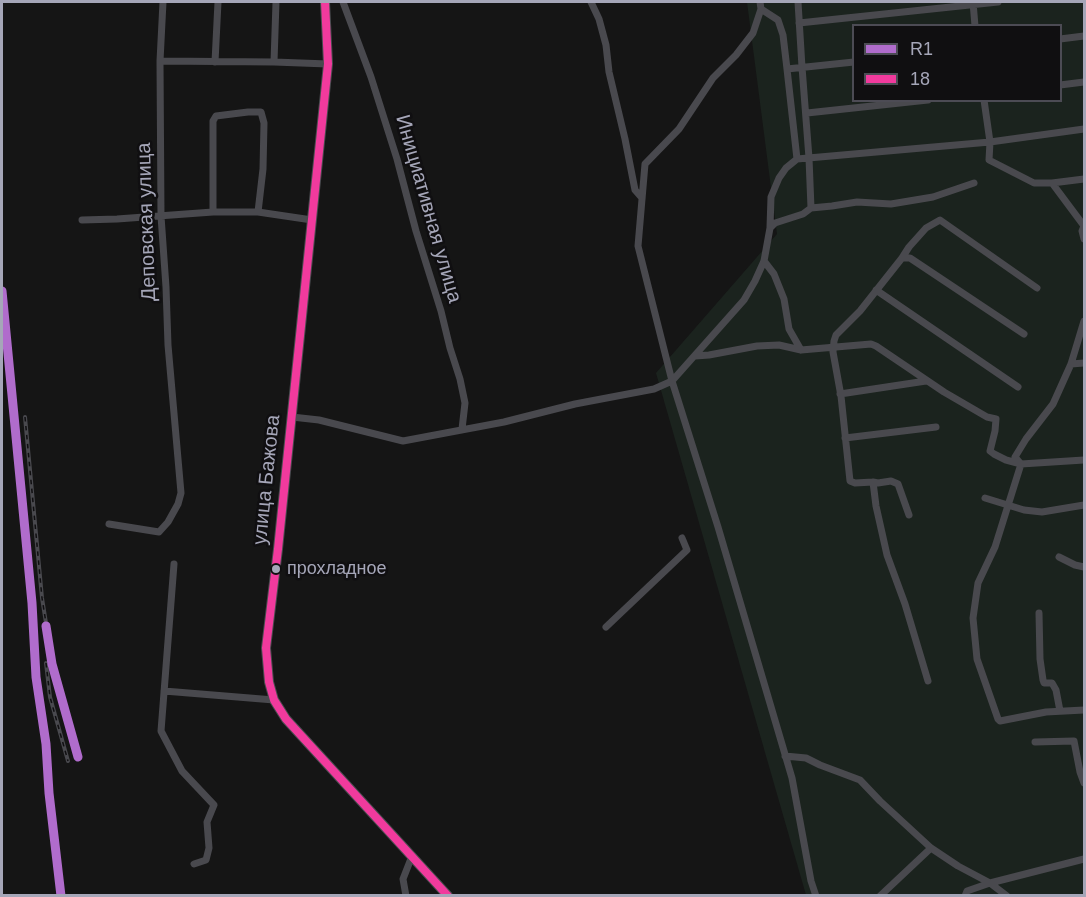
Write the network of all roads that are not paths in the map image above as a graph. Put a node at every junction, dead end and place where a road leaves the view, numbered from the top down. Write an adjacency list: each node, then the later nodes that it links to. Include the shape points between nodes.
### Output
1 (163, 2): 15 (street, Деповская улица)
2 (218, 2): 16 (street)
3 (276, 2): 17 (street)
4 (325, 2): 19 (highway, улица Бажова)
5 (343, 2): 61 (street, Инициативная улица, via 397,159 460,379 465,403)
6 (591, 2): 34 (street, via 600,19 635,190)
7 (798, 2): 11 (street)
8 (998, 2): 9 (street)
9 (973, 3): 11 (street); 12 (street)
10 (761, 5): 21 (street, via 778,20); 34 (street, via 753,33 713,78 679,129 645,164)
11 (799, 23): 20 (street)
12 (975, 24)
13 (1084, 36): 14 (street)
14 (1062, 39)
15 (160, 61): 16 (street); 38 (street, Деповская улица)
16 (215, 62): 17 (street)
17 (274, 62): 19 (street)
18 (852, 62): 20 (street)
19 (328, 64): 40 (highway, улица Бажова)
20 (802, 67): 21 (street); 26 (street)
21 (787, 69): 30 (street)
22 (1084, 82): 23 (street)
23 (1062, 85)
24 (909, 102): 26 (street)
25 (984, 102): 28 (street)
26 (807, 113): 29 (street)
27 (1084, 129): 28 (street)
28 (990, 142): 29 (street); 33 (street, via 989,160 1034,183)
29 (809, 158): 30 (street); 35 (street)
30 (797, 159): 42 (street, via 779,178 771,197)
31 (1084, 179): 33 (street)
32 (974, 183): 35 (street, via 933,197 891,204 857,202)
33 (1052, 183): 41 (street)
34 (642, 198): 55 (street, via 639,246)
35 (811, 207): 42 (street, via 804,214)
36 (213, 212): 37 (street); 37 (street, via 213,121 216,116 261,112 263,169); 38 (street)
37 (258, 212): 40 (street)
38 (161, 216): 39 (street); 70 (street, Деповская улица, via 181,493 159,532)
39 (82, 220)
40 (312, 220): 59 (highway, улица Бажова)
41 (1084, 226): 43 (street)
42 (770, 228): 45 (street)
43 (1084, 239)
44 (903, 258): 46 (street, via 926,228 940,220); 47 (street); 49 (street, via 910,258)
45 (764, 261): 51 (street, via 774,274 784,299 789,329); 52 (street, via 744,300)
46 (1037, 288)
47 (876, 290): 50 (street, via 836,335); 57 (street)
48 (1084, 321): 54 (street)
49 (1024, 334)
50 (833, 347): 51 (street); 56 (street, via 871,344); 58 (street)
51 (801, 350): 52 (street, via 757,346)
52 (695, 356): 55 (street)
53 (1084, 363): 54 (street)
54 (1071, 364): 64 (street, via 1053,404 1015,457)
55 (672, 381): 61 (street, via 654,389); 83 (street)
56 (926, 381): 58 (street); 64 (street, via 996,419 990,451)
57 (1018, 387)
58 (840, 393): 62 (street)
59 (292, 417): 61 (street, via 402,441); 79 (highway, улица Бажова, via 266,648)
60 (936, 427): 62 (street)
61 (462, 429)
62 (845, 438): 65 (street, via 850,481)
63 (1084, 460): 64 (street)
64 (1021, 464): 68 (street)
65 (873, 482): 69 (street, via 898,484); 77 (street, via 887,555)
66 (985, 498): 68 (street)
67 (1084, 505): 68 (street, via 1042,512)
68 (1006, 506): 81 (street, via 978,583 973,618 977,659 998,719)
69 (909, 515)
70 (109, 524)
71 (682, 538): 76 (street, via 687,550)
72 (1059, 557): 74 (street)
73 (174, 564): 78 (street)
74 (1084, 567)
75 (1040, 613): 81 (street, via 1043,680 1052,683 1056,690)
76 (606, 627)
77 (928, 681)
78 (164, 691): 79 (street); 88 (street, via 161,731 182,771 214,805 207,822 206,861)
79 (274, 700): 86 (highway, улица Бажова, via 286,719)
80 (1084, 710): 81 (street)
81 (1060, 711)
82 (1035, 742): 84 (street, via 1074,741)
83 (785, 756): 85 (street, via 806,758 860,780); 92 (street)
84 (1084, 783)
85 (931, 848): 89 (street); 93 (street)
86 (412, 856): 90 (street, via 404,879); 91 (highway, улица Бажова)
87 (1084, 859): 89 (street)
88 (194, 864)
89 (990, 883): 94 (street, via 968,891); 95 (street)
90 (406, 896)
91 (448, 896)
92 (816, 896)
93 (880, 896)
94 (965, 896)
95 (1006, 896)

